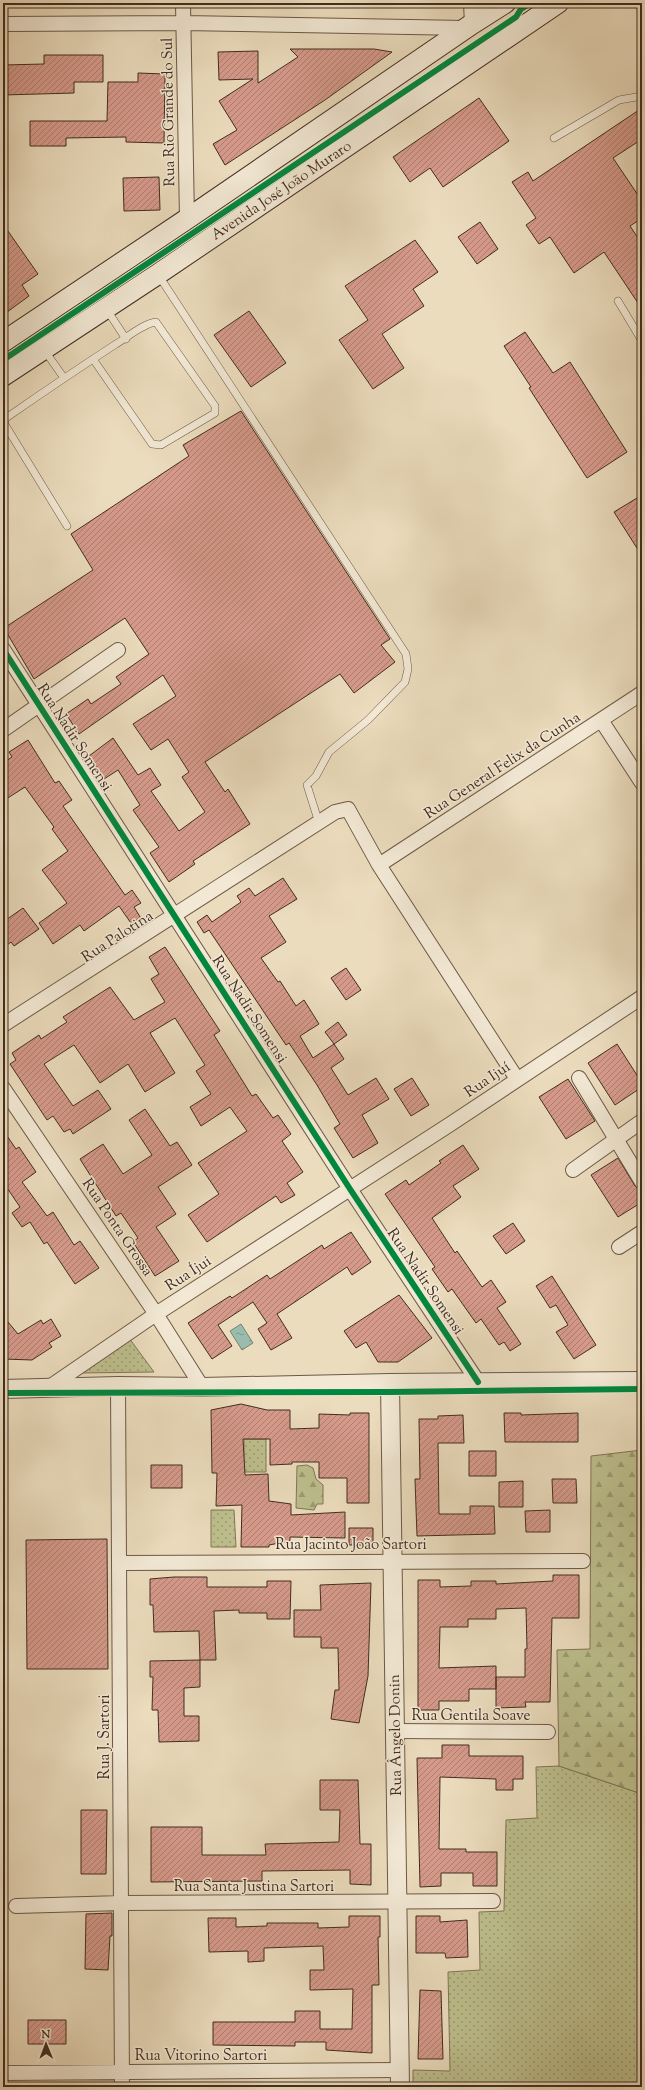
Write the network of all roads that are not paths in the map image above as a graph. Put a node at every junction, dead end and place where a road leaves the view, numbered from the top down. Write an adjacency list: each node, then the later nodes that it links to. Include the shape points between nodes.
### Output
1 (183, 3): 7 (street, Rua Rio Grande do Sul)
2 (471, 3): 9 (street)
3 (505, 3): 9 (main road, Avenida José João Muraro)
4 (558, 3): 13 (main road, Avenida José João Muraro)
5 (637, 3): 6 (lane)
6 (642, 9)
7 (183, 23): 8 (street); 9 (street); 12 (street, Rua Rio Grande do Sul)
8 (3, 24)
9 (469, 26): 12 (main road, Avenida José João Muraro)
10 (642, 96): 11 (lane, via 619,100)
11 (554, 138)
12 (187, 219): 18 (main road, Avenida José João Muraro)
13 (158, 274): 15 (main road, Avenida José João Muraro); 31 (lane, via 406,654 408,670 405,682 368,720 328,752 316,776 307,786)
14 (618, 301): 17 (lane)
15 (106, 308): 16 (lane); 19 (main road, Avenida José João Muraro)
16 (126, 338): 20 (lane); 20 (lane, via 156,322 215,406 215,413 161,445 152,444)
17 (642, 341)
18 (3, 342)
19 (44, 350): 21 (main road, Avenida José João Muraro); 22 (lane)
20 (93, 359): 22 (lane)
21 (3, 376)
22 (64, 378): 23 (lane, via 6,418 4,423)
23 (67, 526)
24 (3, 649): 27 (street, Rua Nadir Somensi)
25 (118, 650): 27 (street)
26 (642, 692): 28 (street, Rua General Felix da Cunha)
27 (40, 705): 29 (street); 33 (street, Rua Nadir Somensi)
28 (601, 720): 30 (street); 32 (street, Rua General Felix da Cunha)
29 (3, 730)
30 (642, 782)
31 (319, 823): 32 (street, Rua Palotina, via 335,812 348,809); 33 (street, Rua Palotina)
32 (379, 865): 37 (street)
33 (175, 915): 35 (street, Rua Palotina); 43 (street, Rua Nadir Somensi)
34 (642, 997): 37 (street, Rua Ijuí)
35 (3, 1025)
36 (579, 1078): 40 (street)
37 (517, 1079): 43 (street, Rua Ijuí)
38 (3, 1088): 46 (street, Rua Ponta Grossa)
39 (642, 1121): 40 (street)
40 (616, 1139): 41 (street); 42 (street)
41 (573, 1170)
42 (642, 1182)
43 (350, 1190): 46 (street, Rua Íjui); 49 (street, Rua Nadir Somensi)
44 (642, 1232): 45 (street)
45 (619, 1247)
46 (156, 1314): 51 (street, Rua Ponta Grossa); 52 (street, Rua Íjui)
47 (642, 1381): 49 (street)
48 (390, 1382): 49 (street); 51 (street); 54 (street, Rua Ângelo Donin)
49 (478, 1382)
50 (118, 1386): 51 (street); 52 (street); 56 (street, Rua J. Sartori)
51 (202, 1387)
52 (48, 1388): 53 (street)
53 (3, 1389)
54 (393, 1561): 55 (street, Rua Jacinto João Sartori); 56 (street, Rua Jacinto João Sartori); 57 (street, Rua Ângelo Donin)
55 (583, 1561)
56 (120, 1563): 61 (street, Rua J. Sartori)
57 (395, 1731): 58 (street, Rua Gentila Soave); 59 (street, Rua Ângelo Donin)
58 (548, 1732)
59 (397, 1902): 60 (street, Rua Santa Justina Sartori); 61 (street, Rua Santa Justina Sartori); 65 (street, Rua Ângelo Donin)
60 (493, 1902)
61 (122, 1903): 62 (street, Rua Santa Justina Sartori); 63 (street, Rua J. Sartori)
62 (16, 1906)
63 (122, 2072): 64 (street, Rua Vitorino Sartori); 65 (street, Rua Vitorino Sartori); 66 (street, Rua J. Sartori)
64 (3, 2073)
65 (400, 2079)
66 (122, 2087)

